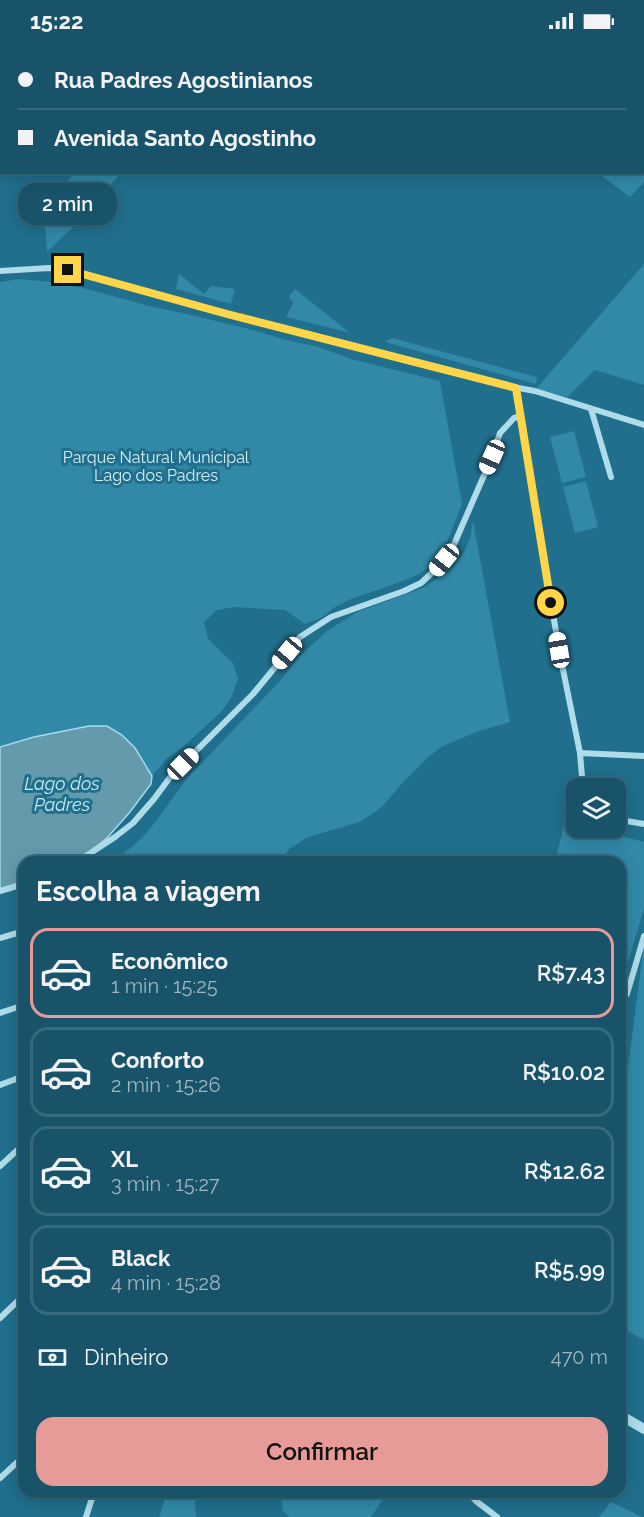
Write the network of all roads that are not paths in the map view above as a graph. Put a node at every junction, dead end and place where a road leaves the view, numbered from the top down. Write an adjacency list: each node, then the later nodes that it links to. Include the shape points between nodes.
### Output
1 (0, 271): 2 (street, via 68,270)
2 (516, 388): 3 (street); 4 (street)
3 (591, 409): 5 (street); 6 (street)
4 (521, 416): 7 (street); 12 (street, via 500,433 452,549 435,570 421,583 331,617 300,638 253,694 171,776 133,823)
5 (644, 425)
6 (611, 477)
7 (580, 753): 8 (street); 9 (street)
8 (644, 756)
9 (582, 778)
10 (626, 821): 11 (street)
11 (644, 824)
12 (86, 856)
13 (18, 886): 14 (street)
14 (0, 891)
15 (18, 933): 17 (street)
16 (644, 936): 18 (street)
17 (0, 938)
18 (626, 995)
19 (18, 1007): 20 (street)
20 (0, 1012)
21 (18, 1078): 22 (street)
22 (0, 1086)
23 (18, 1150): 24 (street)
24 (0, 1166)
25 (18, 1302): 26 (street)
26 (0, 1318)
27 (626, 1418): 28 (street)
28 (644, 1429)
29 (18, 1462): 30 (street)
30 (0, 1478)
31 (92, 1498): 33 (street)
32 (473, 1498): 34 (street)
33 (86, 1517)
34 (497, 1517)

